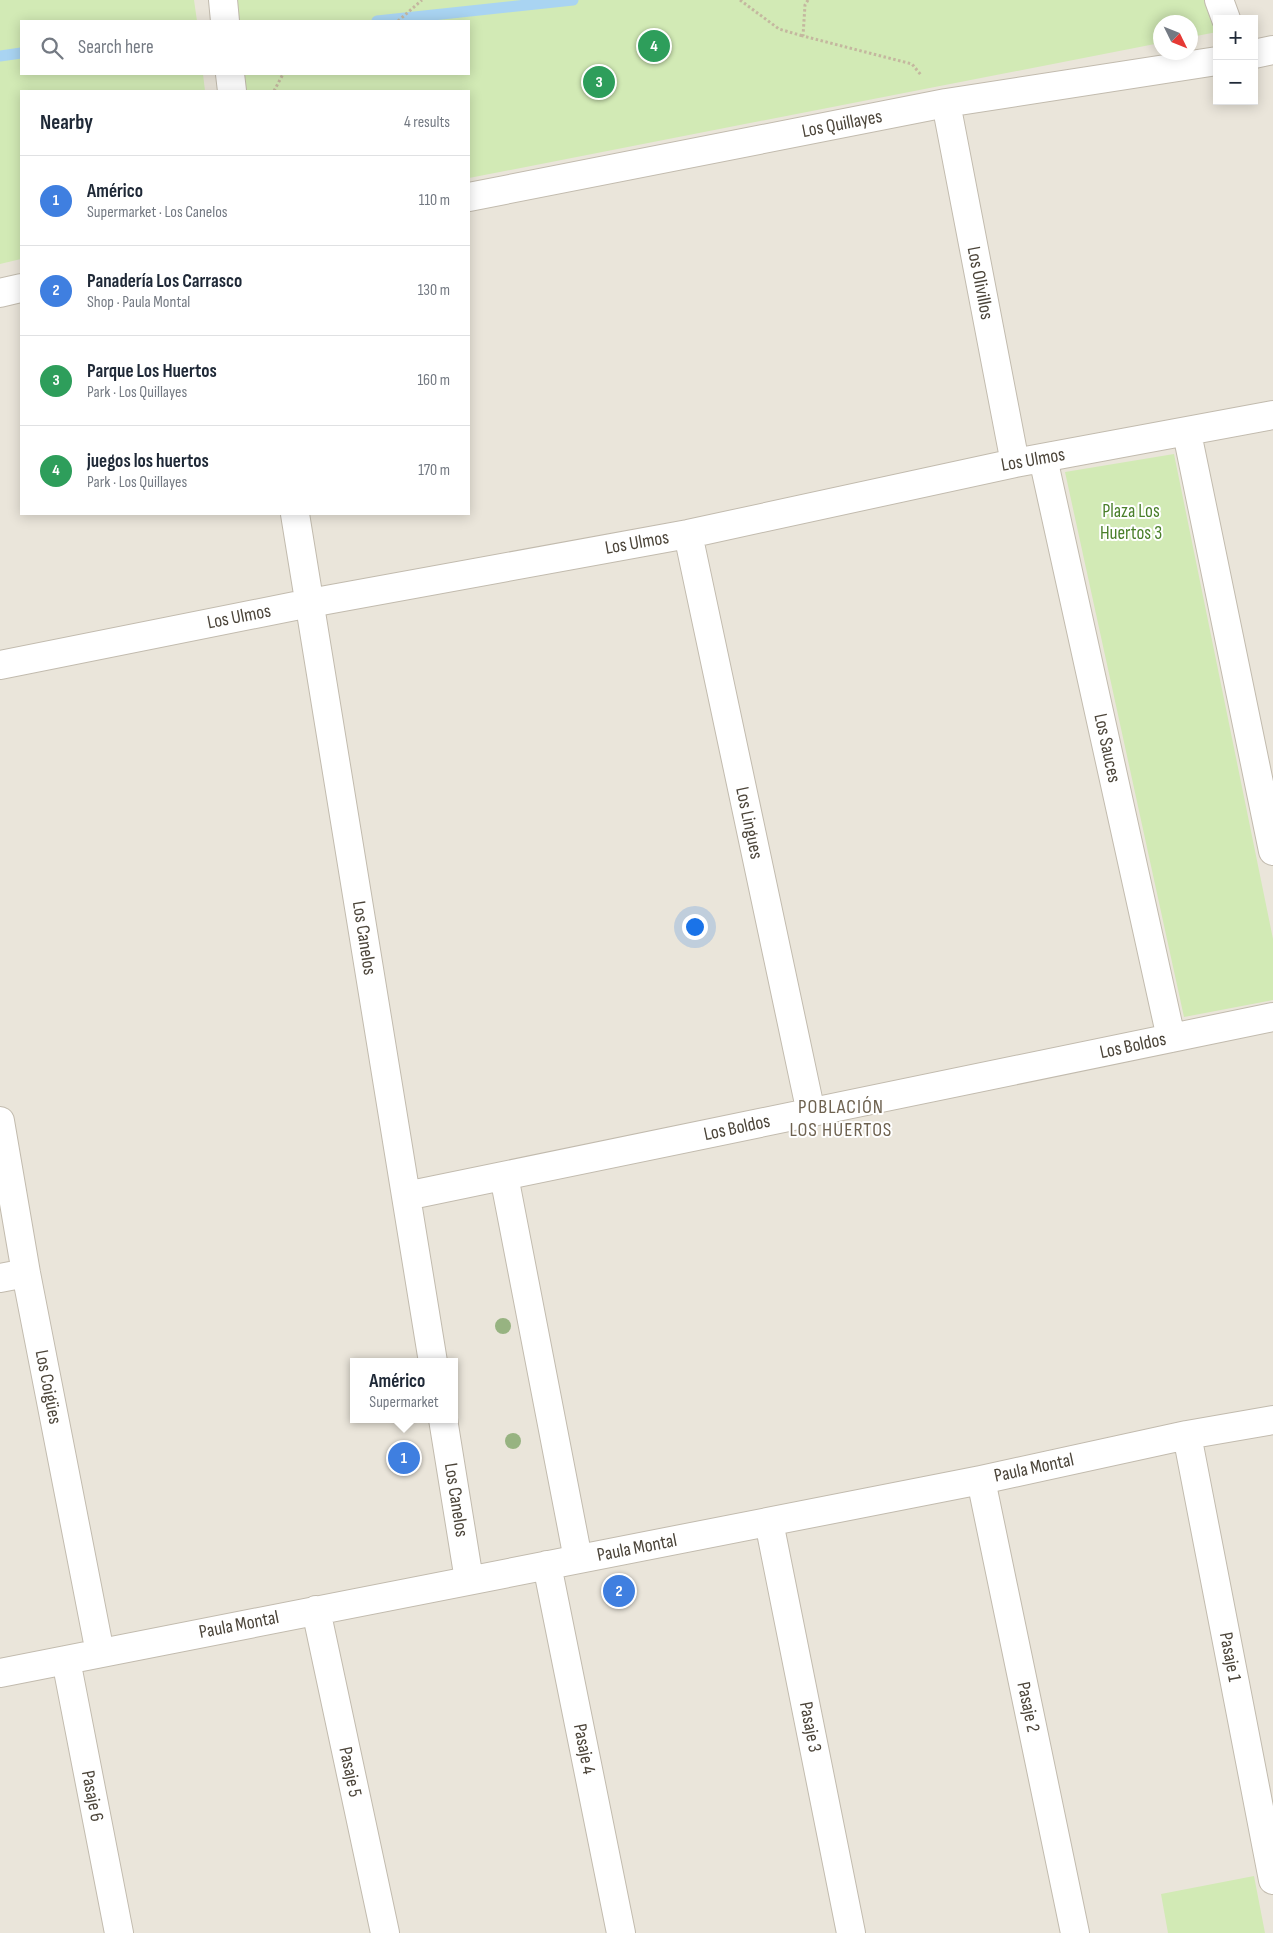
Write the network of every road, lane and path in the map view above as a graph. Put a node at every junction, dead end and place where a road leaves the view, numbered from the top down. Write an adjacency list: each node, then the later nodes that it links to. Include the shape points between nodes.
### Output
1 (223, 0): 7 (street)
2 (422, 0): 8 (path)
3 (740, 0): 9 (path, via 779,29)
4 (808, 0): 9 (path)
5 (1219, 0): 6 (street)
6 (1225, 15)
7 (225, 20)
8 (399, 20)
9 (803, 36): 17 (path, via 912,64)
10 (1273, 50): 11 (street)
11 (1258, 53)
12 (1213, 62): 17 (street, Los Quillayes)
13 (230, 75): 15 (street)
14 (282, 75): 16 (path)
15 (232, 90)
16 (275, 90)
17 (946, 103): 18 (street, Los Quillayes); 24 (street, Los Olivillos)
18 (470, 196)
19 (20, 288): 20 (street)
20 (0, 293)
21 (1273, 415): 22 (street, Los Ulmos)
22 (1187, 433): 23 (street, Los Ulmos); 29 (street)
23 (1043, 458): 24 (street, Los Ulmos); 31 (street, Los Sauces)
24 (1014, 463): 26 (street, Los Ulmos)
25 (295, 515): 27 (street, Los Canelos)
26 (688, 534): 27 (street, Los Ulmos); 32 (street, Los Lingues)
27 (310, 603): 28 (street, Los Ulmos); 35 (street, Los Canelos)
28 (0, 665)
29 (1273, 851)
30 (1273, 1017): 31 (street, Los Boldos)
31 (1171, 1038): 32 (street, Los Boldos)
32 (811, 1113): 34 (street, Los Boldos)
33 (0, 1121): 36 (street, Los Coigües)
34 (504, 1176): 35 (street, Los Boldos); 43 (street)
35 (406, 1196): 37 (street, Los Canelos)
36 (13, 1276): 47 (street, Los Coigües)
37 (432, 1358)
38 (1273, 1420): 40 (street, Paula Montal)
39 (444, 1423): 45 (street, Los Canelos)
40 (1187, 1435): 41 (street, Paula Montal); 50 (street, Pasaje 1)
41 (981, 1480): 42 (street, Paula Montal); 55 (street, Pasaje 2)
42 (769, 1522): 43 (street, Paula Montal); 54 (street, Pasaje 3)
43 (578, 1559): 44 (street, Paula Montal)
44 (547, 1565): 45 (street, Paula Montal); 53 (street, Pasaje 4)
45 (469, 1580): 46 (street, Paula Montal)
46 (316, 1610): 47 (street, Paula Montal); 52 (street, Pasaje 5)
47 (100, 1653): 48 (street, Paula Montal)
48 (66, 1660): 49 (street, Paula Montal); 51 (street, Pasaje 6)
49 (0, 1673)
50 (1273, 1880)
51 (118, 1933)
52 (385, 1933)
53 (621, 1933)
54 (851, 1933)
55 (1076, 1933)

